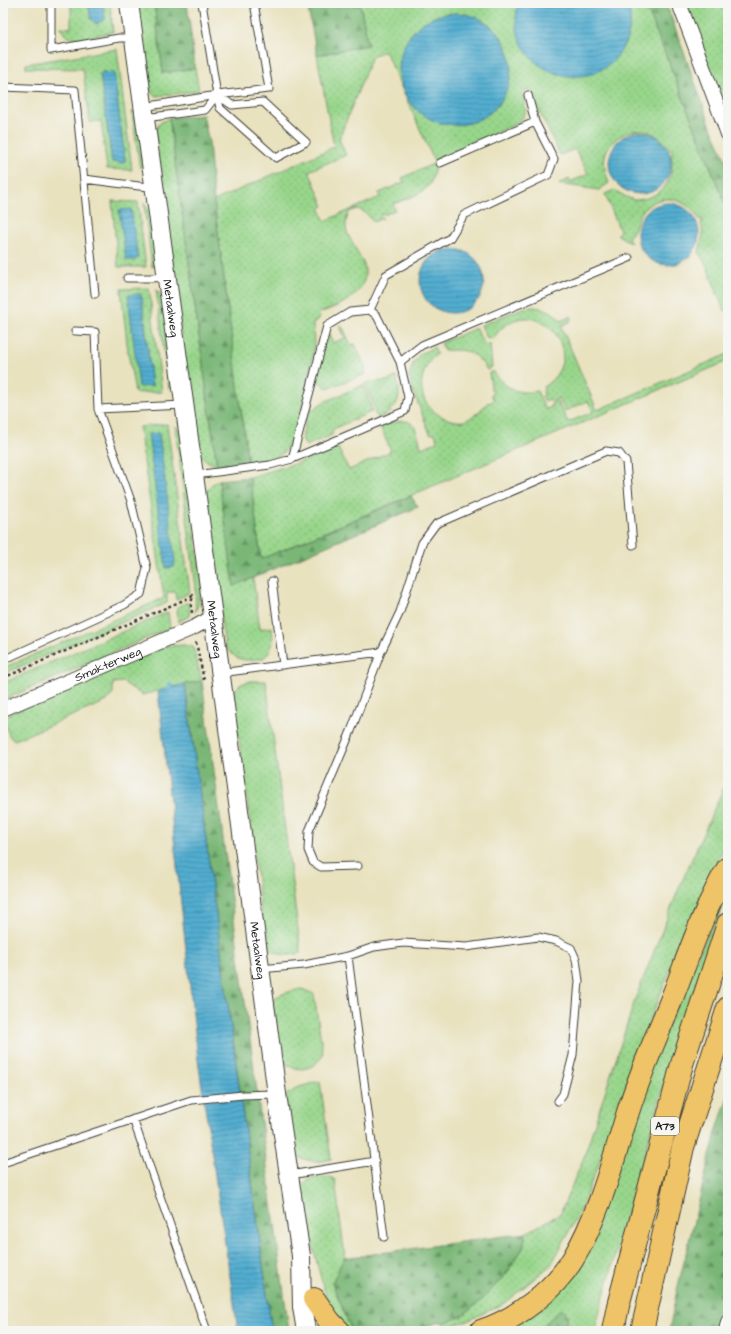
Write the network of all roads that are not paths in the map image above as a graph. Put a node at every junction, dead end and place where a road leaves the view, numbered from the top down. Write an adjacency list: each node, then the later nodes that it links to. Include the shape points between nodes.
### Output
1 (51, 3): 6 (lane, via 51,50 119,38)
2 (129, 3): 6 (street, Metaalweg)
3 (202, 3): 8 (lane)
4 (254, 3): 8 (lane, via 269,89)
5 (679, 3): 12 (street)
6 (134, 38): 10 (street, Metaalweg)
7 (3, 88): 14 (lane, via 75,90)
8 (217, 95): 8 (lane, via 232,105 264,102 306,142 276,158 220,108); 10 (lane); 10 (lane, via 205,110)
9 (528, 95): 11 (lane)
10 (144, 113): 15 (street, Metaalweg)
11 (535, 122): 13 (lane); 20 (lane, via 554,159 548,175 464,216 450,238 386,275)
12 (728, 134)
13 (440, 163)
14 (84, 179): 15 (lane); 19 (lane)
15 (154, 187): 17 (street, Metaalweg)
16 (629, 258): 22 (lane, via 422,345)
17 (167, 277): 18 (lane); 23 (street, Metaalweg)
18 (127, 278)
19 (95, 294)
20 (370, 310): 22 (lane, via 377,316); 25 (lane, via 350,312 327,326)
21 (75, 331): 24 (lane, via 95,332)
22 (400, 362): 25 (lane, via 408,397 405,410)
23 (185, 405): 24 (lane); 26 (street, Metaalweg)
24 (98, 409): 31 (lane, via 131,501 147,568 141,594 124,605)
25 (292, 459): 26 (lane, via 270,465)
26 (194, 475): 29 (street, Metaalweg)
27 (633, 545): 30 (lane, via 626,462 619,453 606,451 436,524 422,543 400,612)
28 (272, 581): 32 (lane)
29 (212, 617): 33 (street, Metaalweg); 34 (street, Smakterweg, via 194,628)
30 (381, 652): 32 (lane); 35 (lane, via 309,831 308,850 313,862 321,867)
31 (3, 660)
32 (283, 665): 33 (lane)
33 (220, 673): 39 (street, Metaalweg)
34 (3, 710)
35 (358, 866)
36 (728, 868): 55 (highway, via 687,960 629,1110 584,1239 557,1279 534,1301 510,1318)
37 (728, 924): 56 (highway, A73, via 682,1064)
38 (348, 956): 39 (lane, via 304,966); 42 (lane, via 374,947 403,943 466,947 538,937 571,948 576,959 579,981 573,1055 563,1094); 44 (lane)
39 (260, 969): 41 (street, Metaalweg)
40 (728, 1008): 57 (highway, A73, via 683,1147)
41 (276, 1094): 43 (lane, via 191,1100); 46 (street, Metaalweg)
42 (558, 1101)
43 (133, 1119): 45 (lane); 51 (lane)
44 (375, 1162): 46 (lane); 47 (lane)
45 (3, 1163)
46 (289, 1175): 48 (street, Metaalweg)
47 (384, 1237)
48 (301, 1256): 49 (street, Metaalweg); 52 (street, Metaalweg, via 302,1307)
49 (314, 1299): 53 (street, Metaalweg); 54 (highway)
50 (728, 1322): 58 (street)
51 (207, 1331)
52 (306, 1331)
53 (323, 1331)
54 (339, 1331)
55 (481, 1331)
56 (613, 1331)
57 (642, 1331)
58 (726, 1331)

